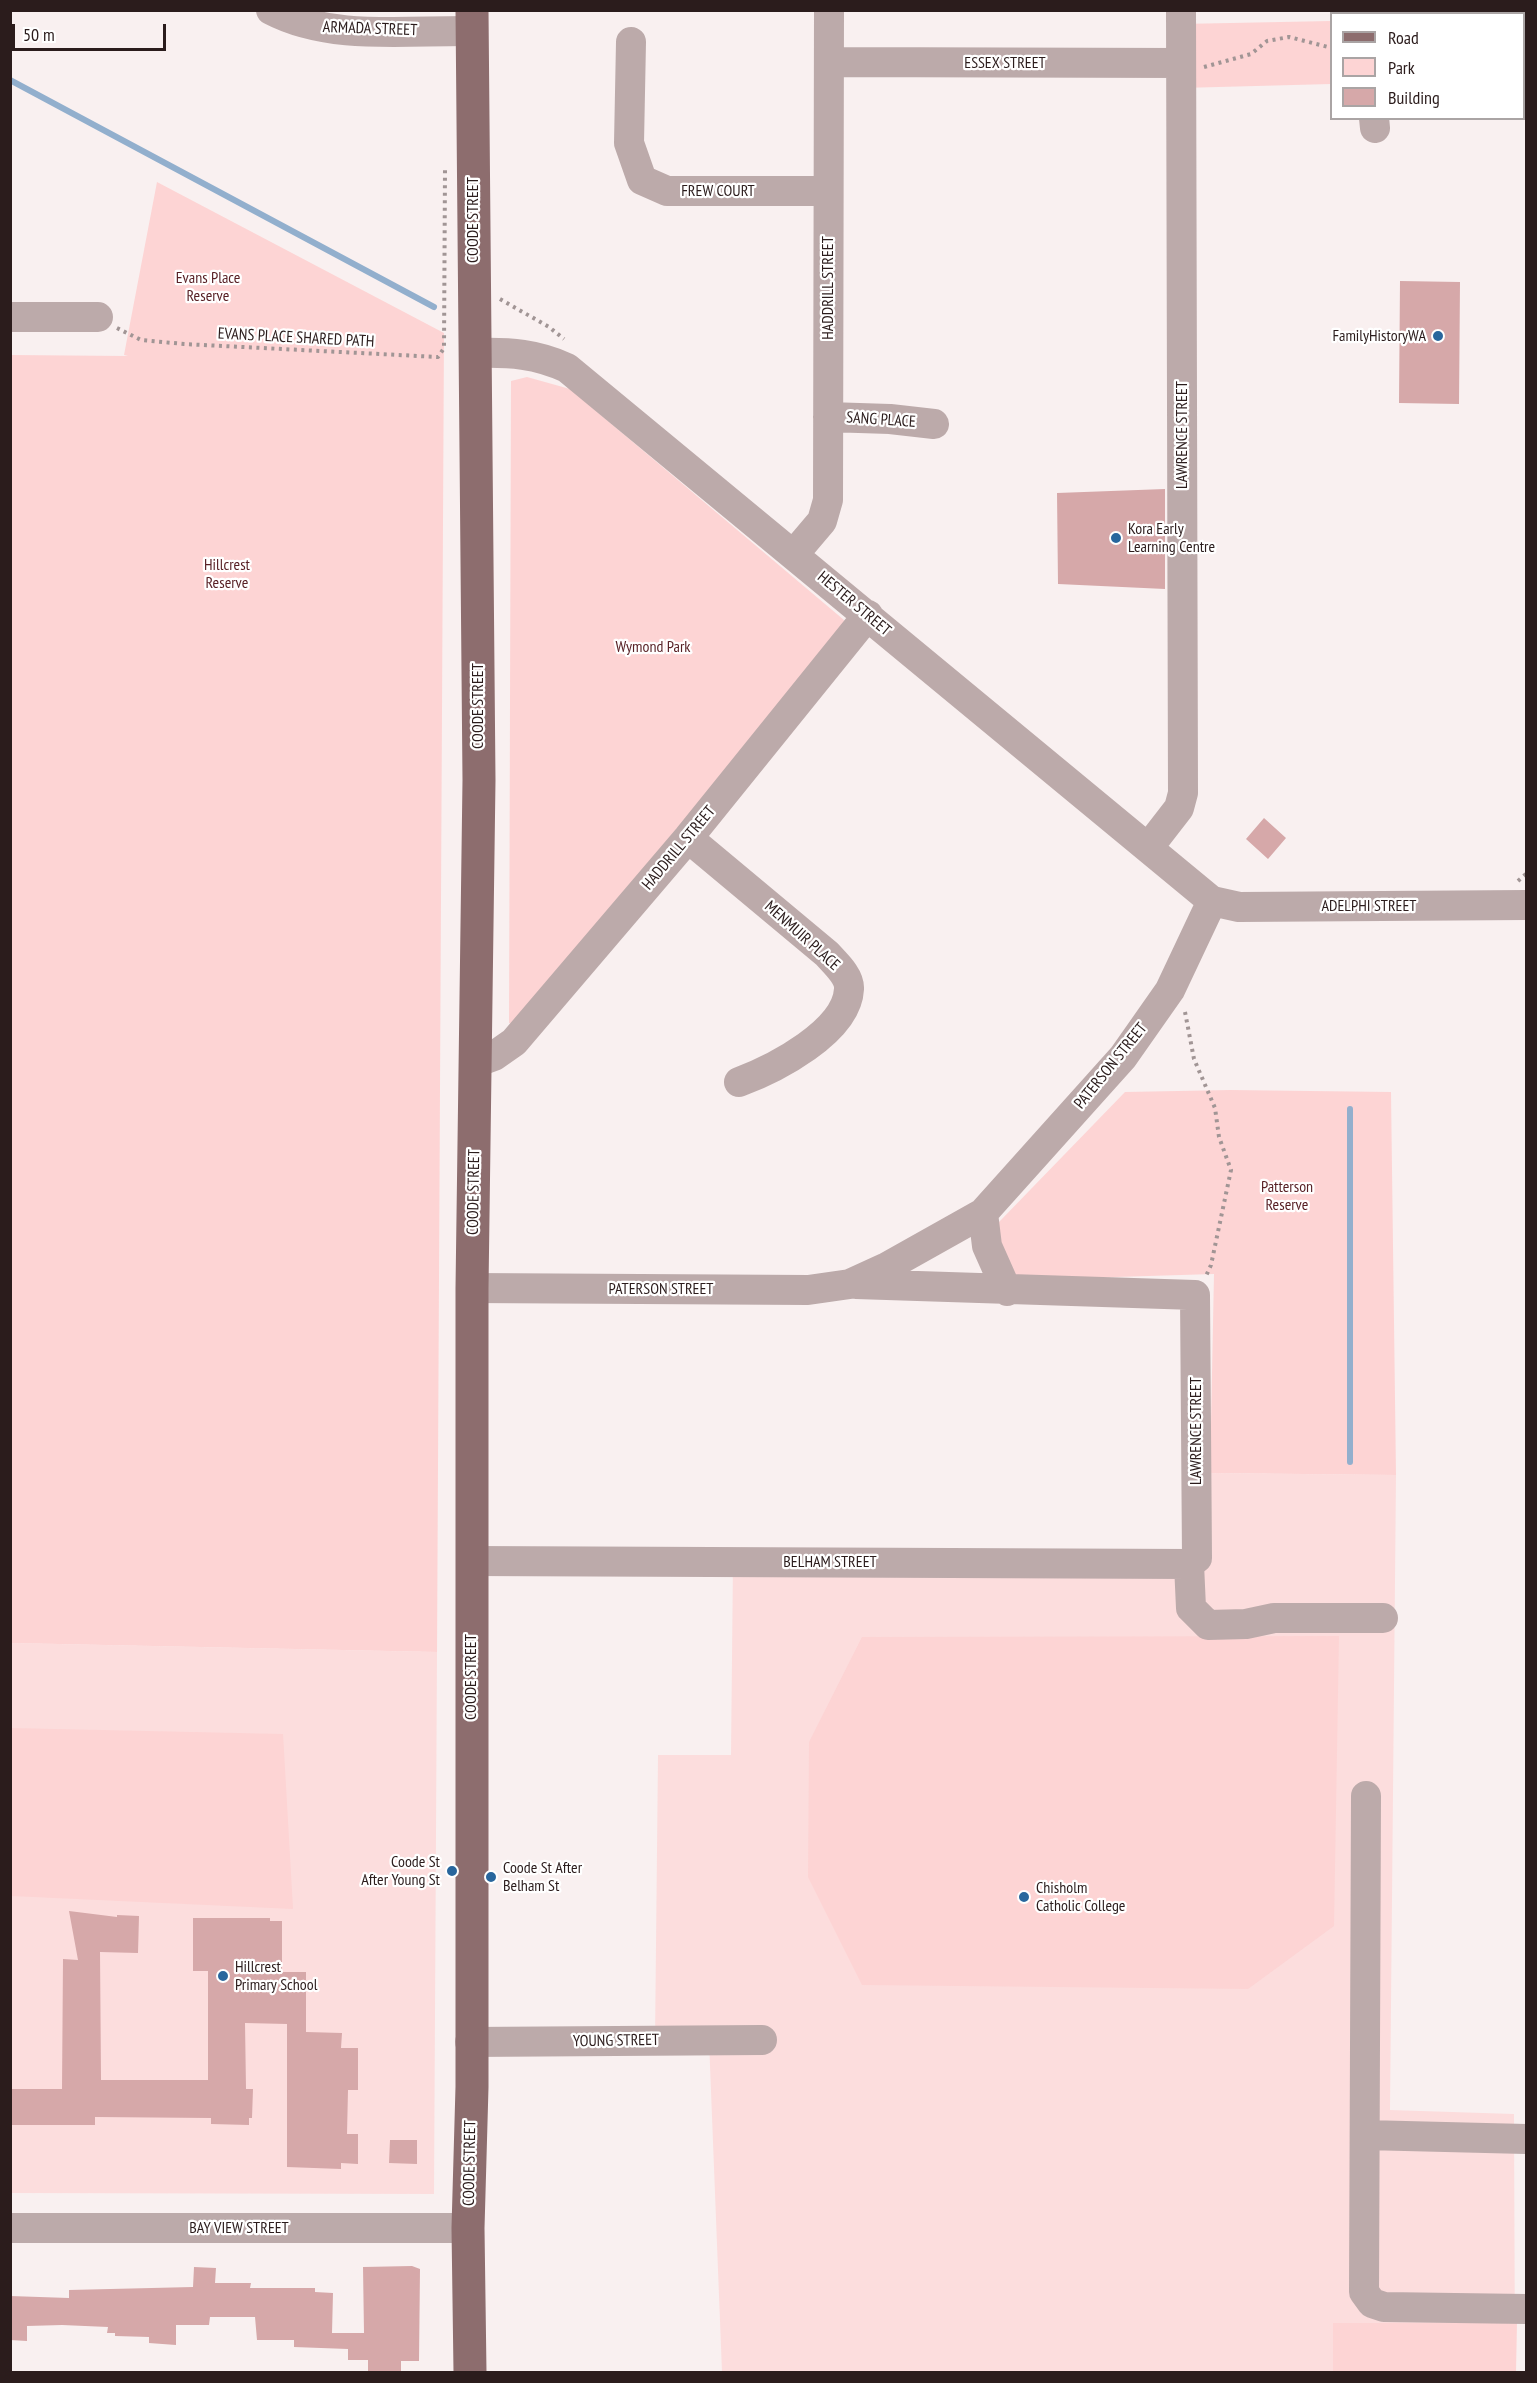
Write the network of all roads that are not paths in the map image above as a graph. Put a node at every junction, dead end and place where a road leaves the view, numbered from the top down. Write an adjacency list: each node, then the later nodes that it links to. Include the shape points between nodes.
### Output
1 (271, 10): 4 (street, ARMADA STREET, via 288,19 325,28)
2 (829, 10): 6 (street, HADDRILL STREET)
3 (1180, 10): 7 (street, LAWRENCE STREET)
4 (472, 21): 11 (main road, COODE STREET)
5 (631, 42): 8 (street, FREW COURT, via 629,143 642,180 667,191)
6 (829, 62): 7 (street, ESSEX STREET); 8 (street, HADDRILL STREET)
7 (1180, 69): 17 (street, LAWRENCE STREET, via 1183,793 1179,808)
8 (828, 191): 12 (street, HADDRILL STREET)
9 (10, 317): 10 (street)
10 (98, 317)
11 (476, 353): 14 (street, HESTER STREET, via 513,352 544,358 567,368); 20 (main road, COODE STREET)
12 (828, 417): 13 (street, SANG PLACE); 14 (street, HADDRILL STREET, via 826,511)
13 (933, 424)
14 (794, 554): 15 (street, HESTER STREET)
15 (868, 615): 16 (street, HADDRILL STREET); 17 (street, HESTER STREET)
16 (688, 838): 20 (street, HADDRILL STREET, via 514,1042); 21 (street, MENMUIR PLACE, via 827,954 845,975 849,988 844,1007 818,1039 773,1069)
17 (1148, 848): 18 (street, HESTER STREET)
18 (1212, 901): 19 (street, ADELPHI STREET, via 1239,907); 22 (street, PATERSON STREET, via 1170,990 1123,1057)
19 (1527, 906)
20 (476, 1063): 24 (main road, COODE STREET)
21 (739, 1082)
22 (983, 1213): 23 (street, PATERSON STREET); 25 (street, via 987,1246)
23 (850, 1284): 24 (street, PATERSON STREET, via 808,1290); 25 (street, PATERSON STREET)
24 (472, 1288): 27 (main road, COODE STREET)
25 (1007, 1291): 26 (street, PATERSON STREET)
26 (1196, 1295): 28 (street, LAWRENCE STREET, via 1197,1558)
27 (472, 1561): 28 (street, BELHAM STREET); 32 (main road, COODE STREET)
28 (1189, 1564): 29 (street, via 1191,1608 1208,1625 1246,1624 1274,1618)
29 (1383, 1618)
30 (1366, 1796): 33 (street)
31 (762, 2040): 32 (street, YOUNG STREET)
32 (470, 2042): 36 (main road, COODE STREET)
33 (1365, 2135): 34 (street); 37 (street, via 1364,2292 1372,2303 1384,2307)
34 (1527, 2139)
35 (10, 2228): 36 (street, BAY VIEW STREET)
36 (468, 2228): 38 (main road, COODE STREET)
37 (1527, 2308)
38 (470, 2373)

